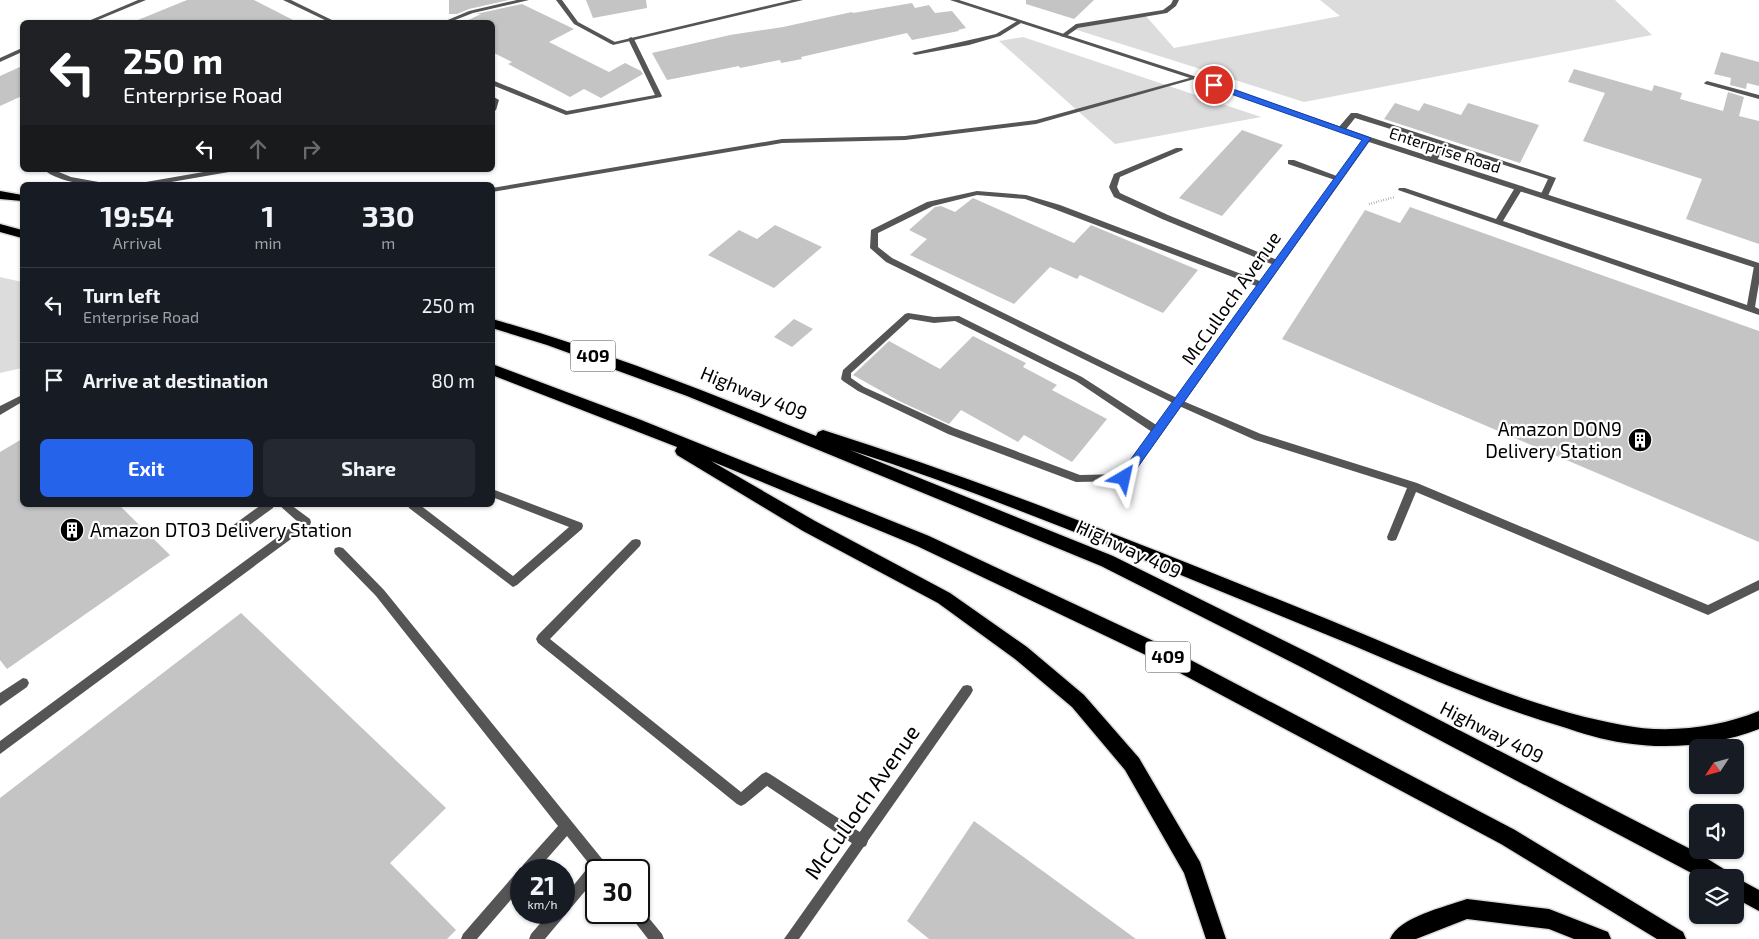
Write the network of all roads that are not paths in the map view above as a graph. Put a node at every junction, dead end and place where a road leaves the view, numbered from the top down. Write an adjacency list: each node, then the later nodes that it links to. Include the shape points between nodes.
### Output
1 (143, 0): 8 (street)
2 (286, 0): 9 (street)
3 (526, 0): 10 (street, via 471,12)
4 (560, 0): 13 (street, via 576,23 613,43)
5 (800, 0): 13 (street)
6 (953, 0): 11 (street, Enterprise Road)
7 (1176, 0): 12 (street, via 1165,12 1076,26)
8 (94, 20)
9 (329, 20)
10 (451, 20)
11 (1020, 22): 12 (street, Enterprise Road); 15 (street, via 998,35)
12 (1063, 36): 17 (street, Enterprise Road)
13 (631, 39): 18 (street, via 659,96 566,113)
14 (20, 51): 16 (street)
15 (915, 53)
16 (0, 60)
17 (1195, 78): 21 (street, Enterprise Road); 33 (street, via 1036,122 905,138 782,141)
18 (495, 83)
19 (1707, 83): 20 (street)
20 (1759, 96)
21 (1341, 130): 22 (street, Enterprise Road); 23 (street, via 1354,115)
22 (1366, 138): 25 (street, Enterprise Road); 29 (street, McCulloch Avenue)
23 (1443, 143): 25 (street); 36 (street, via 1552,178)
24 (1179, 150): 41 (street, via 1117,176 1114,187 1117,196)
25 (1432, 160): 32 (street, Enterprise Road)
26 (1291, 162): 29 (street)
27 (52, 172): 30 (street)
28 (217, 172): 31 (street)
29 (1338, 178): 41 (street, McCulloch Avenue)
30 (83, 182)
31 (158, 182)
32 (1519, 188): 36 (street, Enterprise Road); 38 (street)
33 (495, 189)
34 (1402, 190): 38 (street)
35 (0, 194): 37 (highway)
36 (1544, 196): 42 (street, Enterprise Road)
37 (20, 198)
38 (1498, 222): 44 (street)
39 (0, 228): 40 (highway)
40 (20, 233)
41 (1278, 263): 43 (street, McCulloch Avenue)
42 (1759, 266): 44 (street)
43 (1262, 284): 50 (street, McCulloch Avenue); 50 (street, via 1026,197 978,193 930,204 874,232 874,248 889,260)
44 (1750, 309): 45 (street)
45 (1759, 312)
46 (495, 324): 48 (highway, Highway 409 / 409)
47 (495, 370): 52 (highway, 409)
48 (692, 392): 67 (highway, via 954,479 1439,674 1554,716 1624,734 1685,737 1745,727); 73 (highway, Highway 409 / 409, via 1107,561)
49 (20, 399): 51 (street)
50 (1180, 403): 53 (street, McCulloch Avenue); 54 (street, via 1258,437)
51 (0, 410)
52 (636, 424): 89 (highway, via 809,526 944,598 1021,653 1078,701 1132,764 1188,860); 92 (highway, 409, via 923,541 1156,651 1508,837)
53 (1158, 431): 53 (street, McCulloch Avenue, via 1079,379 956,318 922,320 908,316 846,372 846,379 861,389 951,431 1080,478 1124,478)
54 (1413, 486): 60 (street); 63 (street, via 1708,610)
55 (495, 494): 58 (street, via 578,526 513,582)
56 (266, 507): 59 (street)
57 (287, 507): 68 (street, via 306,522)
58 (416, 507)
59 (236, 529)
60 (1392, 537)
61 (636, 543): 70 (street, via 542,639 741,800 766,778)
62 (340, 551): 69 (street, via 380,593)
63 (1759, 585)
64 (23, 683): 66 (street)
65 (967, 690): 70 (street, McCulloch Avenue)
66 (0, 700)
67 (1759, 720)
68 (0, 748)
69 (566, 826): 71 (street); 72 (street)
70 (860, 841): 85 (street, McCulloch Avenue)
71 (538, 859)
72 (593, 859)
73 (1691, 860): 74 (highway, Highway 409 / 409); 75 (highway)
74 (1706, 869)
75 (1708, 869)
76 (585, 884): 80 (street)
77 (1744, 888): 81 (highway)
78 (510, 891): 87 (street)
79 (1744, 892): 82 (highway)
80 (575, 895)
81 (1759, 895)
82 (1759, 901)
83 (549, 924): 88 (street)
84 (644, 924): 86 (street)
85 (798, 937)
86 (654, 938)
87 (468, 939)
88 (536, 939)
89 (1216, 939)
90 (1400, 939): 91 (highway, via 1409,931 1467,909 1549,919)
91 (1601, 939)
92 (1676, 939)

